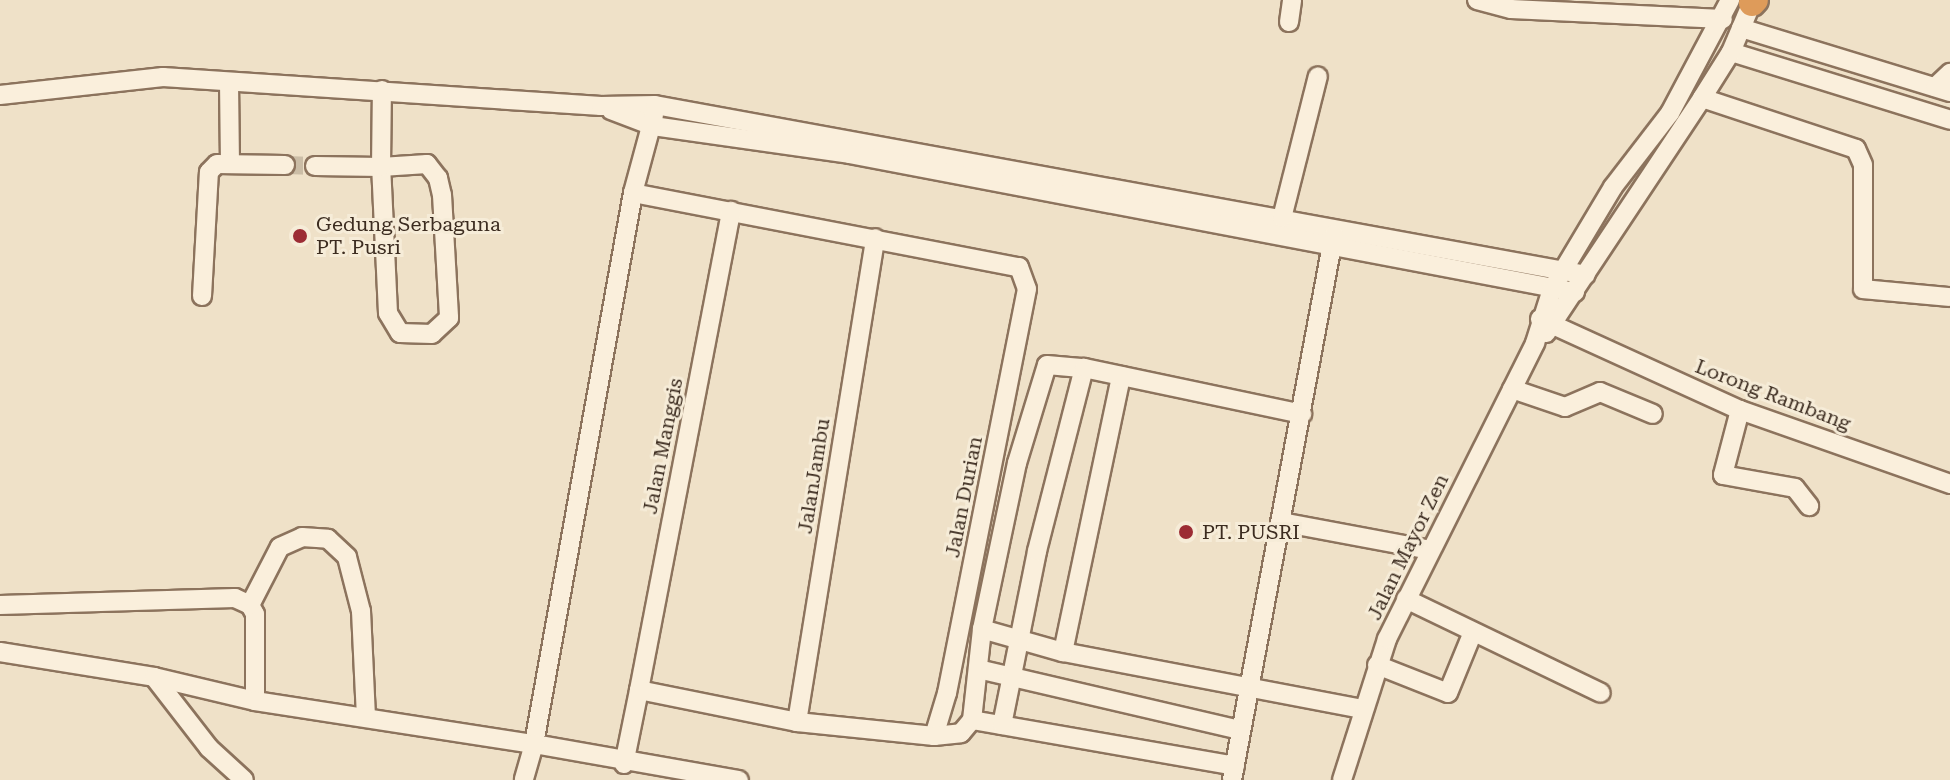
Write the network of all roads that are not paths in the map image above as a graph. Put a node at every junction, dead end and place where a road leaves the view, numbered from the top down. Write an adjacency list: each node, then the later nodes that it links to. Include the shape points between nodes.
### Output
1 (1292, 0): 5 (street)
2 (1477, 0): 4 (street, via 1526,10)
3 (1747, 1): 4 (street, Jalan Mayor Zen); 6 (street, Jalan Mayor Zen)
4 (1723, 19): 28 (street, Jalan Mayor Zen, via 1670,113 1613,187)
5 (1289, 22)
6 (1741, 28): 7 (street, Jalan Mayor Zen); 12 (street)
7 (1731, 52): 14 (street, Jalan Mayor Zen); 17 (street)
8 (1950, 73): 12 (street)
9 (1318, 76): 25 (street)
10 (229, 82): 11 (street); 13 (street, via 163,77); 19 (street)
11 (382, 90): 16 (street); 22 (street)
12 (1942, 90)
13 (0, 95)
14 (1702, 98): 29 (street, Jalan Mayor Zen); 33 (street, via 1859,152 1863,289)
15 (655, 105): 16 (street); 18 (street); 25 (street)
16 (601, 106): 18 (street)
17 (1950, 120)
18 (653, 126): 23 (street); 26 (street)
19 (230, 163): 20 (street); 32 (street, via 217,164 209,172)
20 (285, 165)
21 (315, 166): 22 (street)
22 (381, 167): 22 (street, via 427,164 438,178 449,318 432,334 400,333 392,326)
23 (633, 193): 24 (street); 68 (street)
24 (731, 211): 27 (street); 57 (street, Jalan Manggis)
25 (1282, 218): 26 (street)
26 (1334, 237): 28 (street); 30 (street); 39 (street)
27 (875, 238): 64 (street, JalanJambu); 67 (street, Jalan Durian, via 1019,267 1027,289)
28 (1563, 268): 29 (street); 30 (street, Jalan Mayor Zen)
29 (1586, 275): 31 (street, Jalan Mayor Zen)
30 (1552, 289): 31 (street); 34 (street, Jalan Mayor Zen)
31 (1575, 292): 34 (street, Jalan Mayor Zen)
32 (202, 296)
33 (1950, 297)
34 (1547, 323): 37 (street, Jalan Mayor Zen); 38 (street, Lorong Rambang)
35 (1084, 368): 36 (street); 48 (street, via 1052,363 1043,368); 50 (street)
36 (1121, 376): 39 (street); 52 (street)
37 (1512, 389): 40 (street, via 1565,407 1600,392); 44 (street, Jalan Mayor Zen)
38 (1740, 410): 41 (street, Lorong Rambang); 42 (street, via 1723,475 1795,488)
39 (1302, 414): 43 (street)
40 (1653, 414)
41 (1950, 484)
42 (1809, 506)
43 (1281, 522): 44 (street); 58 (street)
44 (1430, 550): 45 (street, Jalan Mayor Zen)
45 (1406, 599): 49 (street); 53 (street, Jalan Mayor Zen)
46 (0, 605): 47 (street, via 198,596 235,598)
47 (250, 605): 60 (street); 62 (street, via 280,547 302,537 328,539 347,557 361,611)
48 (982, 629): 50 (street); 54 (street)
49 (1473, 632): 53 (street, via 1448,693); 59 (street)
50 (1018, 640): 52 (street); 55 (street)
51 (0, 652): 56 (street)
52 (1063, 652): 58 (street)
53 (1377, 665): 61 (street, Jalan Mayor Zen)
54 (978, 669): 55 (street); 63 (street)
55 (1011, 675): 65 (street); 66 (street)
56 (154, 677): 60 (street); 71 (street, via 209,748)
57 (639, 690): 64 (street); 69 (street, Jalan Manggis)
58 (1249, 691): 61 (street); 66 (street)
59 (1601, 693)
60 (255, 701): 62 (street)
61 (1362, 709): 74 (street, Jalan Mayor Zen)
62 (366, 717): 68 (street)
63 (972, 720): 65 (street); 67 (street, via 955,736)
64 (797, 722): 67 (street)
65 (1002, 725): 70 (street)
66 (1241, 730): 70 (street)
67 (934, 736)
68 (534, 744): 69 (street); 72 (street)
69 (624, 764): 73 (street)
70 (1233, 773)
71 (244, 780)
72 (524, 780)
73 (739, 780)
74 (1342, 780)

